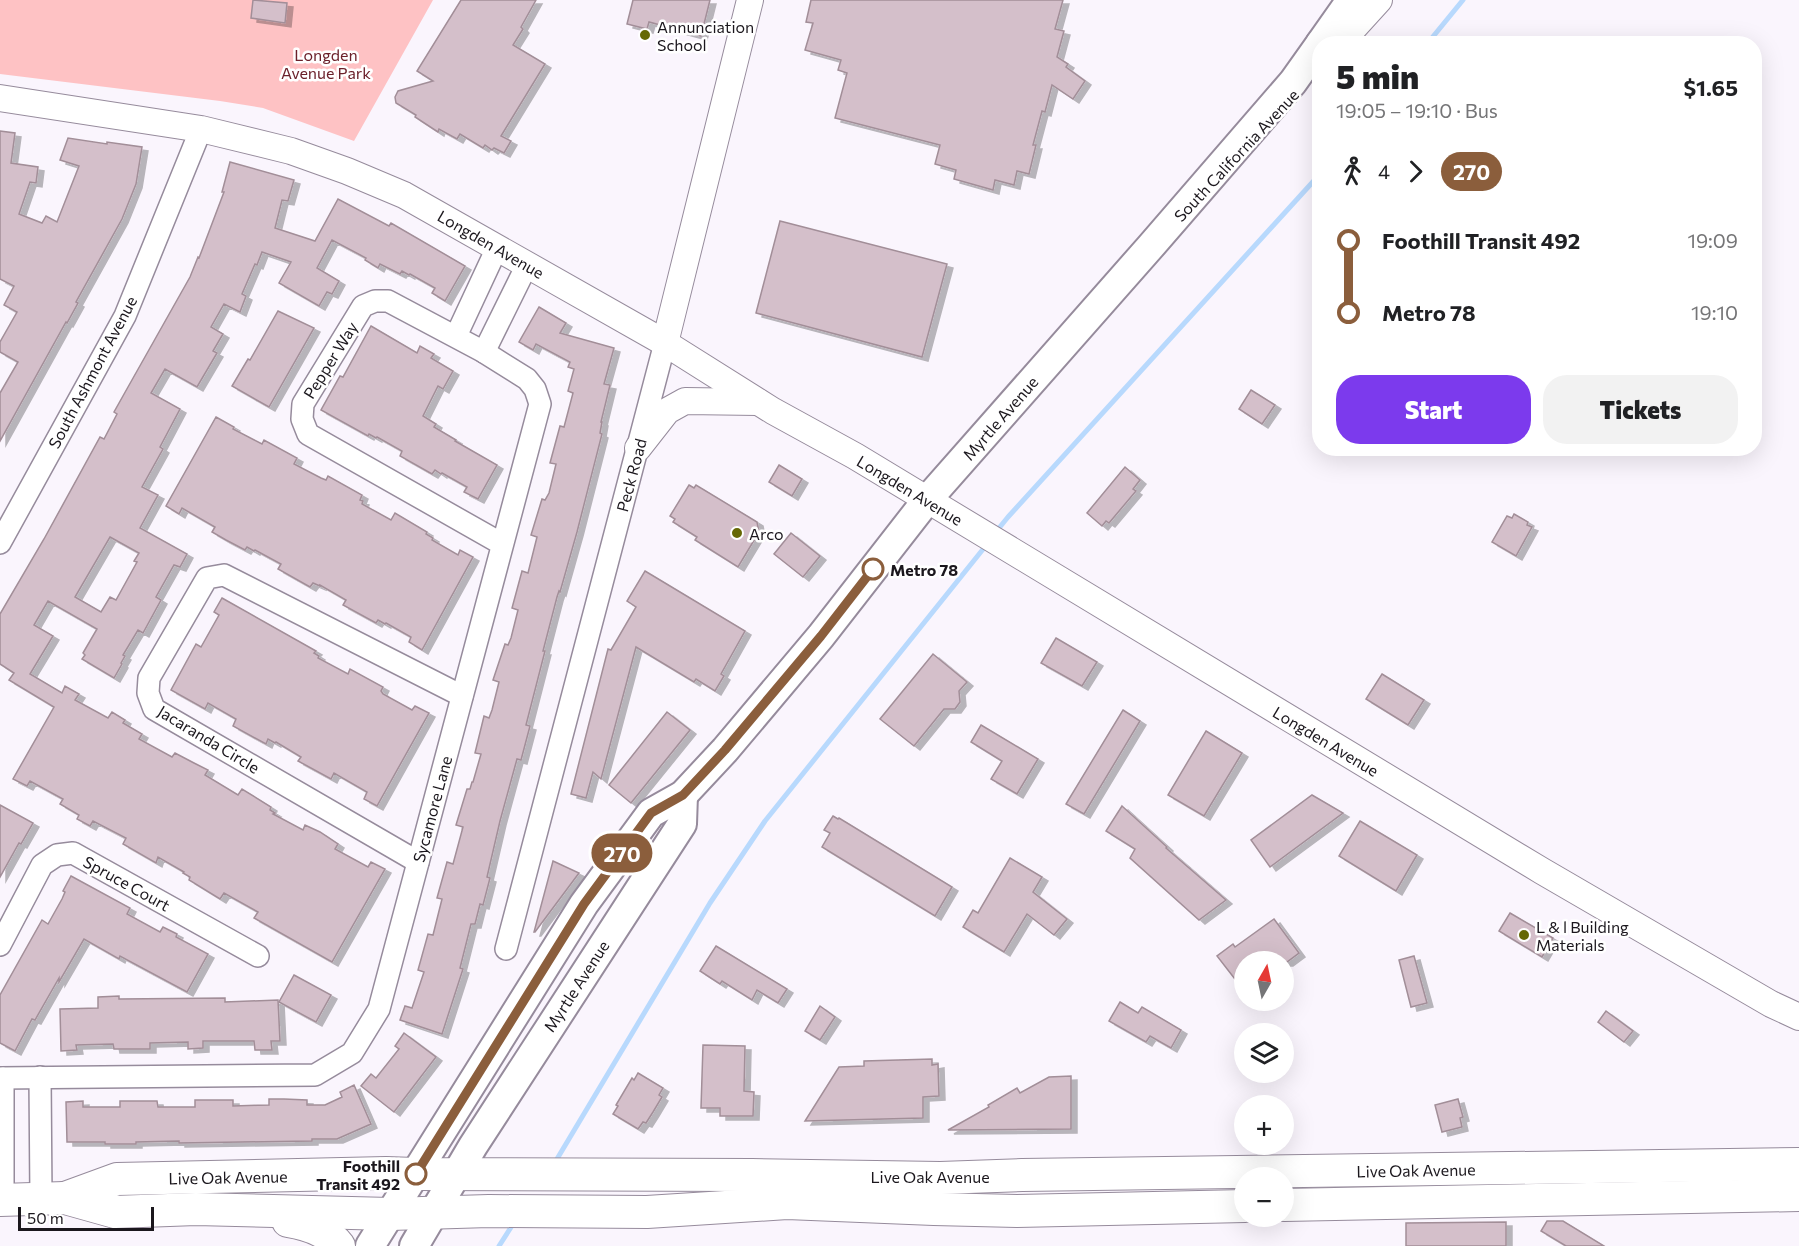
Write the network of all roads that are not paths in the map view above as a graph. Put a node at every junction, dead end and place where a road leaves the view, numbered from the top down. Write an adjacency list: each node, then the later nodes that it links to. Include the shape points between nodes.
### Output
1 (750, 0): 14 (street, Peck Road)
2 (1351, 0): 4 (main road, Myrtle Avenue)
3 (1379, 0): 5 (street)
4 (1326, 36)
5 (1346, 36)
6 (1312, 55): 10 (main road, Myrtle Avenue)
7 (1312, 73): 10 (street, South California Avenue)
8 (0, 98): 9 (street, Longden Avenue)
9 (201, 129): 11 (street, Longden Avenue, via 291,151 347,171 404,195); 19 (street, South Ashmont Avenue, via 125,316)
10 (1151, 246): 18 (main road, Myrtle Avenue)
11 (498, 248): 12 (street, Longden Avenue); 13 (street)
12 (527, 265): 14 (street, Longden Avenue); 15 (street)
13 (456, 336): 15 (street, Pepper Way); 20 (street, Pepper Way, via 388,302 375,301 363,306 303,404 302,419 308,434)
14 (665, 343): 16 (street, Longden Avenue); 17 (street, Peck Road)
15 (484, 351): 20 (street, Sycamore Lane, via 527,379 540,404)
16 (759, 402): 17 (street, via 685,400 667,411); 18 (street, Longden Avenue)
17 (638, 448): 25 (street, Peck Road)
18 (927, 501): 22 (main road, Myrtle Avenue, via 821,636); 27 (street, Longden Avenue)
19 (0, 543)
20 (502, 544): 21 (street, Sycamore Lane)
21 (462, 696): 23 (street, Sycamore Lane); 23 (street, Jacaranda Circle, via 224,575 207,578 149,678 148,693 154,709)
22 (683, 795): 32 (main road, Myrtle Avenue, via 651,813 584,904); 33 (main road, Myrtle Avenue, via 682,824)
23 (418, 862): 30 (street, Sycamore Lane, via 379,1009 352,1053 315,1075)
24 (0, 945): 26 (street, Spruce Court, via 42,865 57,855 73,853)
25 (506, 949)
26 (258, 956)
27 (1771, 1004): 28 (street, Longden Avenue); 29 (street, Longden Avenue)
28 (1799, 1017)
29 (1799, 1023)
30 (16, 1077): 35 (street); 36 (street)
31 (1799, 1164): 33 (main road, Live Oak Avenue, via 940,1178)
32 (416, 1174): 33 (main road, Live Oak Avenue); 35 (main road, Live Oak Avenue, via 117,1179); 41 (main road)
33 (457, 1174): 40 (main road)
34 (1799, 1195): 37 (main road, Live Oak Avenue)
35 (53, 1199): 36 (main road, Live Oak Avenue); 39 (main road, Live Oak Avenue, via 115,1212)
36 (2, 1200)
37 (1294, 1205)
38 (1234, 1206): 40 (main road, Live Oak Avenue, via 1017,1211 787,1203 647,1212)
39 (228, 1210): 41 (main road, Live Oak Avenue); 42 (main road, via 321,1230)
40 (433, 1213): 41 (main road, Live Oak Avenue); 44 (main road)
41 (390, 1214): 43 (main road)
42 (339, 1246)
43 (370, 1246)
44 (414, 1246)

